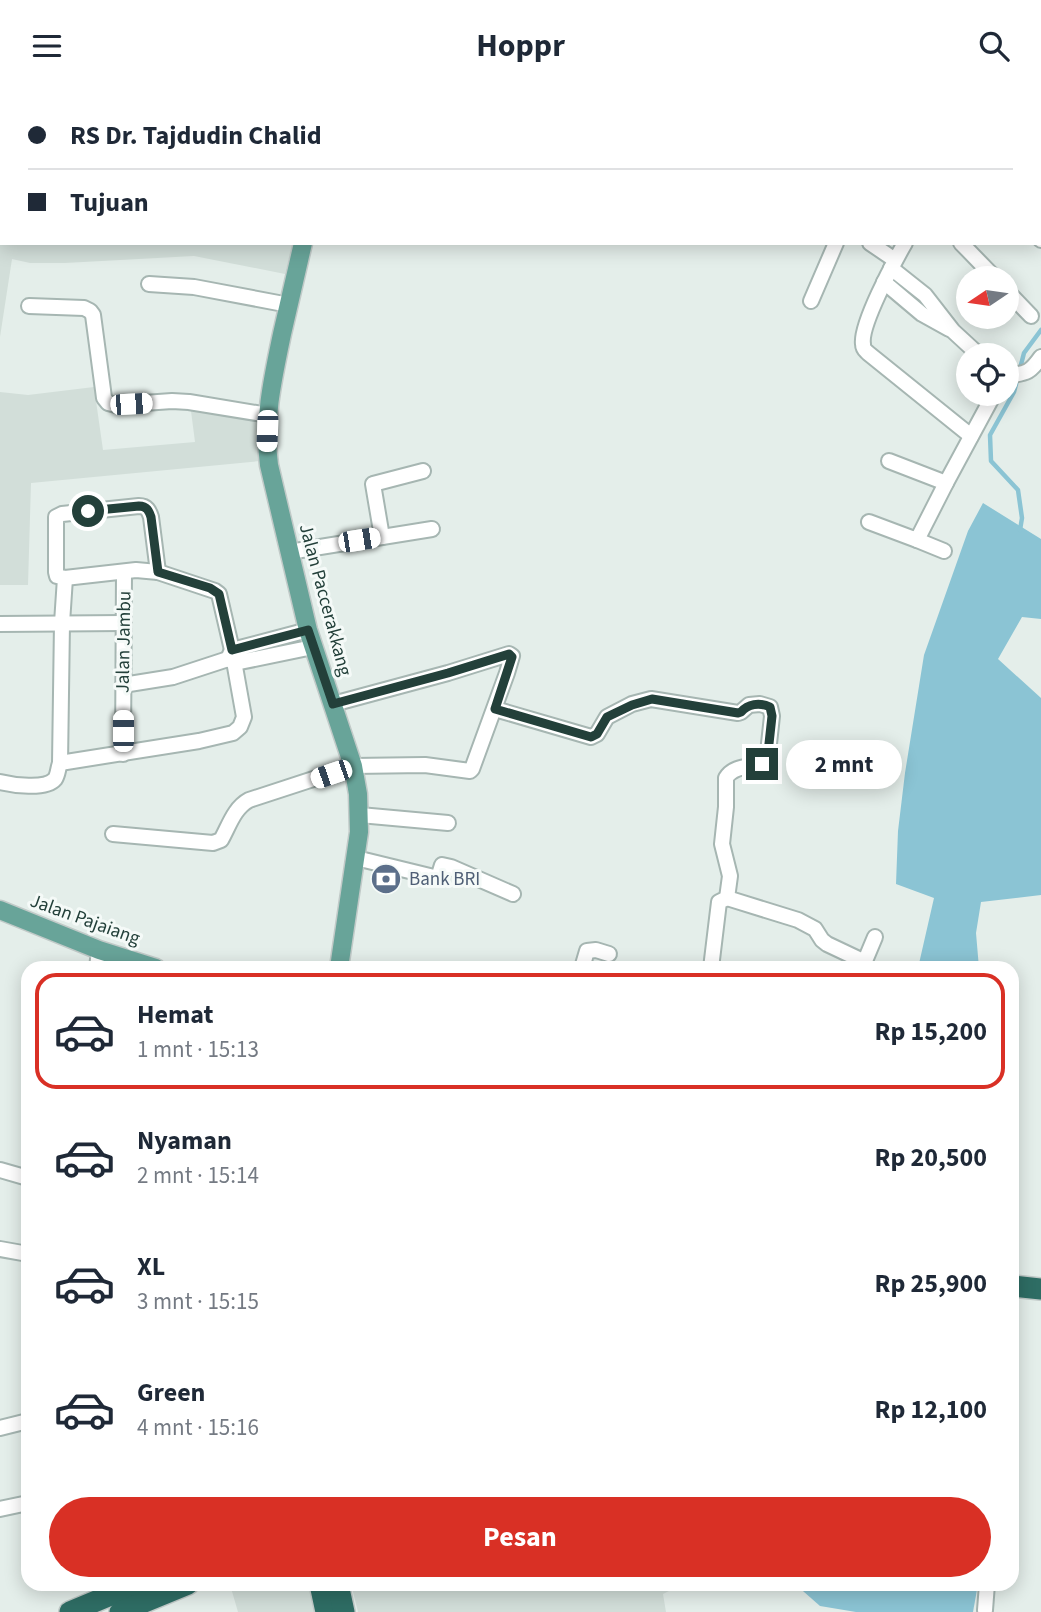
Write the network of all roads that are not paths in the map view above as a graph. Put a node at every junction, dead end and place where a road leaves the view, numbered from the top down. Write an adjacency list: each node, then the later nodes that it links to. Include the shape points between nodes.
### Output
1 (303, 245): 12 (main road, Jalan Paccerakkang)
2 (835, 245): 10 (street)
3 (872, 245): 6 (street)
4 (904, 245): 6 (street)
5 (963, 245): 7 (street)
6 (893, 264): 8 (street); 15 (street)
7 (983, 266)
8 (884, 282): 15 (street, via 922,314); 21 (street, via 866,325 863,348)
9 (149, 284): 12 (street, via 201,288)
10 (811, 301)
11 (1019, 304): 14 (street)
12 (289, 305): 20 (main road, Jalan Paccerakkang)
13 (29, 306): 20 (street, via 90,311 108,403 189,402)
14 (1031, 316)
15 (953, 331): 16 (street)
16 (966, 343)
17 (1041, 357): 18 (street, via 1026,374)
18 (1019, 374)
19 (988, 406): 21 (street)
20 (268, 415): 30 (main road, Jalan Paccerakkang, via 269,465)
21 (971, 436): 24 (street)
22 (889, 461): 24 (street)
23 (424, 471): 27 (street, via 373,484)
24 (946, 483): 28 (street)
25 (869, 522): 28 (street)
26 (432, 529): 27 (street)
27 (382, 537): 30 (street)
28 (917, 540): 29 (street)
29 (944, 551)
30 (289, 552): 38 (main road, Jalan Paccerakkang)
31 (124, 572): 32 (street); 33 (street); 35 (street, Jalan Jambu)
32 (158, 572): 33 (street, via 149,511 139,506 58,515 56,572); 39 (street, via 219,594)
33 (65, 578): 34 (street)
34 (62, 623): 35 (street); 36 (street); 44 (street)
35 (124, 623): 40 (street, Jalan Jambu)
36 (0, 624): 37 (street)
37 (0, 631)
38 (310, 639): 39 (street); 41 (main road, Jalan Paccerakkang)
39 (232, 657): 40 (street, via 173,677); 43 (street, via 244,716 240,727 199,741)
40 (123, 685): 43 (street, Jalan Jambu)
41 (333, 704): 42 (street, via 509,654 512,657); 45 (main road, Jalan Paccerakkang)
42 (495, 709): 45 (street, via 471,771 425,765); 52 (street, via 591,737 607,717 652,699 738,713 749,705 770,707 767,762 731,771 726,778 722,844 730,876)
43 (123, 754): 44 (street)
44 (60, 763): 46 (street, via 51,783)
45 (354, 767): 47 (main road, Jalan Paccerakkang); 49 (street, via 248,800 221,839 213,843)
46 (4, 783)
47 (360, 815): 48 (street); 50 (main road, Jalan Paccerakkang)
48 (448, 823)
49 (113, 834)
50 (356, 858): 51 (street, via 438,878 442,865 451,867); 57 (main road, Jalan Paccerakkang)
51 (513, 894)
52 (726, 898): 59 (street, via 719,902); 60 (street, via 798,920)
53 (0, 910): 56 (main road, Jalan Pajaiang)
54 (875, 937): 61 (street)
55 (609, 954): 58 (street, via 587,951)
56 (98, 959)
57 (340, 961)
58 (584, 961)
59 (712, 961)
60 (857, 961)
61 (866, 961)
62 (0, 1170): 63 (street)
63 (21, 1176)
64 (0, 1249): 65 (street)
65 (21, 1253)
66 (1019, 1287): 67 (highway)
67 (1041, 1289)
68 (21, 1423): 69 (street)
69 (0, 1428)
70 (21, 1504): 71 (street)
71 (0, 1509)
72 (120, 1591): 78 (highway)
73 (171, 1591): 79 (highway)
74 (322, 1591): 80 (highway)
75 (340, 1591): 81 (highway)
76 (986, 1591): 77 (street)
77 (985, 1610)
78 (70, 1612)
79 (120, 1612)
80 (326, 1612)
81 (344, 1612)

